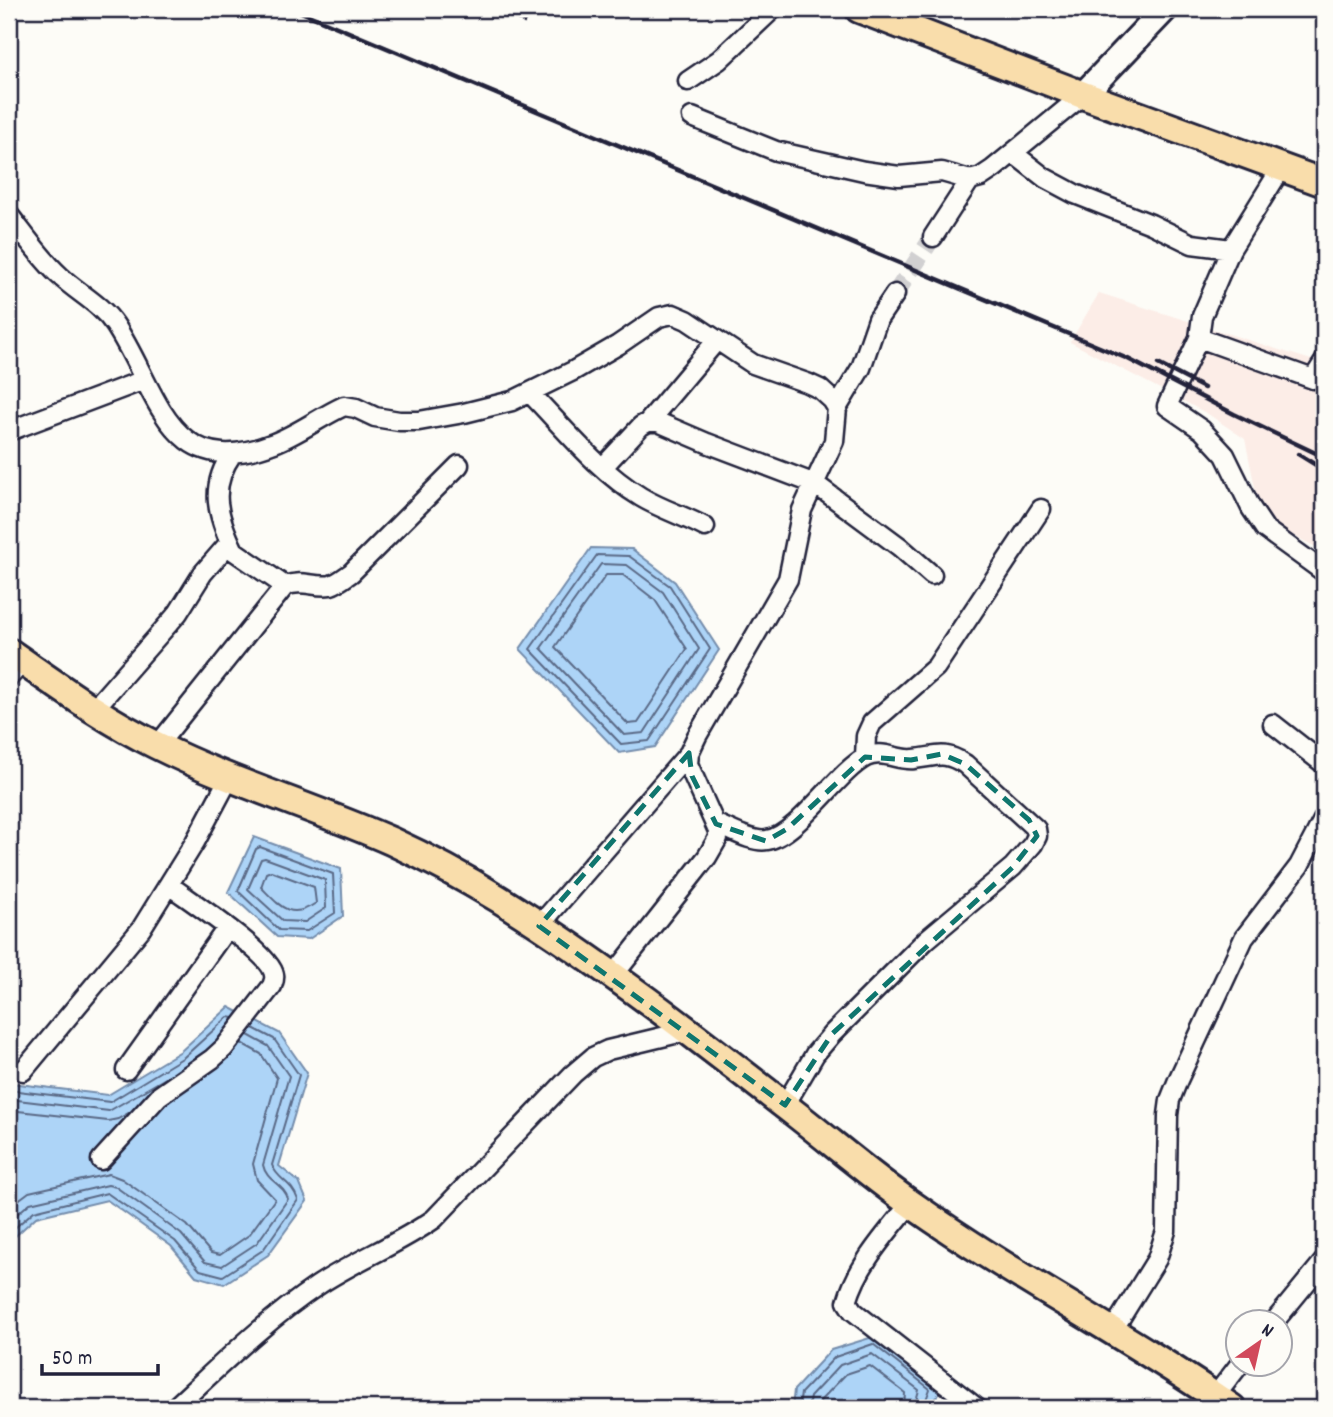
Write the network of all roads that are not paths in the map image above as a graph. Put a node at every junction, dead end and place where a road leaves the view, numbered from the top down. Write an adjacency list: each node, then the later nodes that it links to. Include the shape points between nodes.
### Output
1 (773, 9): 4 (street, via 719,60)
2 (859, 9): 5 (main road)
3 (1165, 9): 5 (main road)
4 (688, 80)
5 (1083, 95): 7 (street); 8 (main road)
6 (692, 117): 9 (street, via 808,159 899,176 942,172)
7 (1013, 153): 9 (street); 13 (street, via 1075,194 1192,244)
8 (1282, 167): 10 (main road); 13 (street)
9 (970, 180): 12 (street)
10 (1324, 183)
11 (9, 215): 18 (street, via 59,275 104,311)
12 (933, 237)
13 (1231, 249): 15 (street, via 1202,316)
14 (895, 294): 20 (street)
15 (1199, 338): 17 (street, via 1313,379); 30 (street, via 1167,406 1202,430 1225,455 1265,529)
16 (717, 340): 19 (street, via 673,314 659,317); 20 (street, via 753,364 820,389); 21 (street)
17 (1324, 362)
18 (144, 380): 22 (street); 23 (street, via 171,427 212,453)
19 (530, 393): 23 (street, via 419,421 374,417 344,407 277,442); 25 (street)
20 (837, 408): 26 (street, via 834,442)
21 (648, 422): 25 (street); 26 (street, via 670,426)
22 (9, 431)
23 (232, 454): 29 (street, via 218,486 218,514)
24 (459, 465): 32 (street, via 351,573 331,585 296,582)
25 (603, 467): 28 (street, via 642,498)
26 (815, 484): 31 (street); 37 (street, via 798,521 784,587)
27 (1041, 509): 38 (street, via 936,667 872,723)
28 (705, 527)
29 (230, 542): 32 (street, via 234,551); 34 (street, via 178,613)
30 (1324, 572)
31 (932, 575)
32 (285, 586): 36 (street)
33 (14, 664): 34 (main road)
34 (93, 710): 36 (main road)
35 (1273, 724): 39 (street)
36 (157, 746): 40 (main road)
37 (689, 753): 42 (street, via 692,776); 44 (street)
38 (865, 757): 42 (street, via 774,838 758,840); 50 (street, via 883,754 911,760 953,756 1029,820 1037,836 1013,867 926,940 838,1027 815,1054)
39 (1324, 764)
40 (229, 778): 43 (street); 44 (main road, via 400,846)
41 (1324, 818): 55 (street, via 1298,866 1244,938 1178,1080 1168,1115 1166,1231 1157,1259)
42 (716, 824): 46 (street, via 718,838 707,857)
43 (169, 885): 45 (street); 49 (street, via 141,929)
44 (539, 926): 46 (main road)
45 (228, 928): 48 (street); 51 (street, via 269,963 275,975 272,986 224,1048 159,1096)
46 (613, 976): 47 (main road)
47 (687, 1031): 50 (main road); 58 (street, via 608,1050 593,1058 434,1219 318,1284)
48 (125, 1070)
49 (23, 1071)
50 (785, 1105): 52 (main road)
51 (101, 1160)
52 (911, 1204): 55 (main road, via 1002,1266); 59 (street, via 878,1243 853,1281 847,1301 853,1311)
53 (1324, 1261): 54 (street)
54 (1285, 1308)
55 (1113, 1331): 57 (main road)
56 (1232, 1378): 57 (street)
57 (1217, 1404)
58 (174, 1408)
59 (976, 1408)

